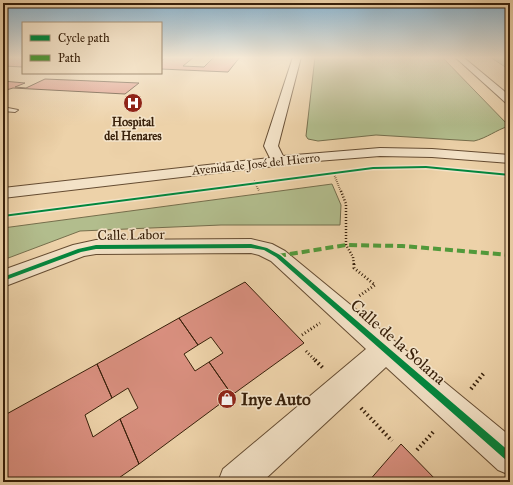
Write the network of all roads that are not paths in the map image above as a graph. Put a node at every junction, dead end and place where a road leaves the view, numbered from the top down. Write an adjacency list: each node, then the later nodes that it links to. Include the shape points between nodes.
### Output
1 (290, 80): 7 (street, via 271,146)
2 (485, 80): 3 (street)
3 (510, 101)
4 (3, 109): 5 (lane)
5 (15, 110)
6 (510, 159): 7 (street, Avenida de José del Hierro, via 380,152)
7 (279, 162): 8 (street, Avenida de José del Hierro)
8 (3, 193)
9 (265, 249): 10 (street, Calle Labor, via 251,246 96,247 80,250); 11 (street, Calle de la Solana, via 278,256)
10 (3, 279)
11 (385, 350): 12 (street, Calle de la Solana); 13 (street)
12 (510, 458)
13 (236, 482)

